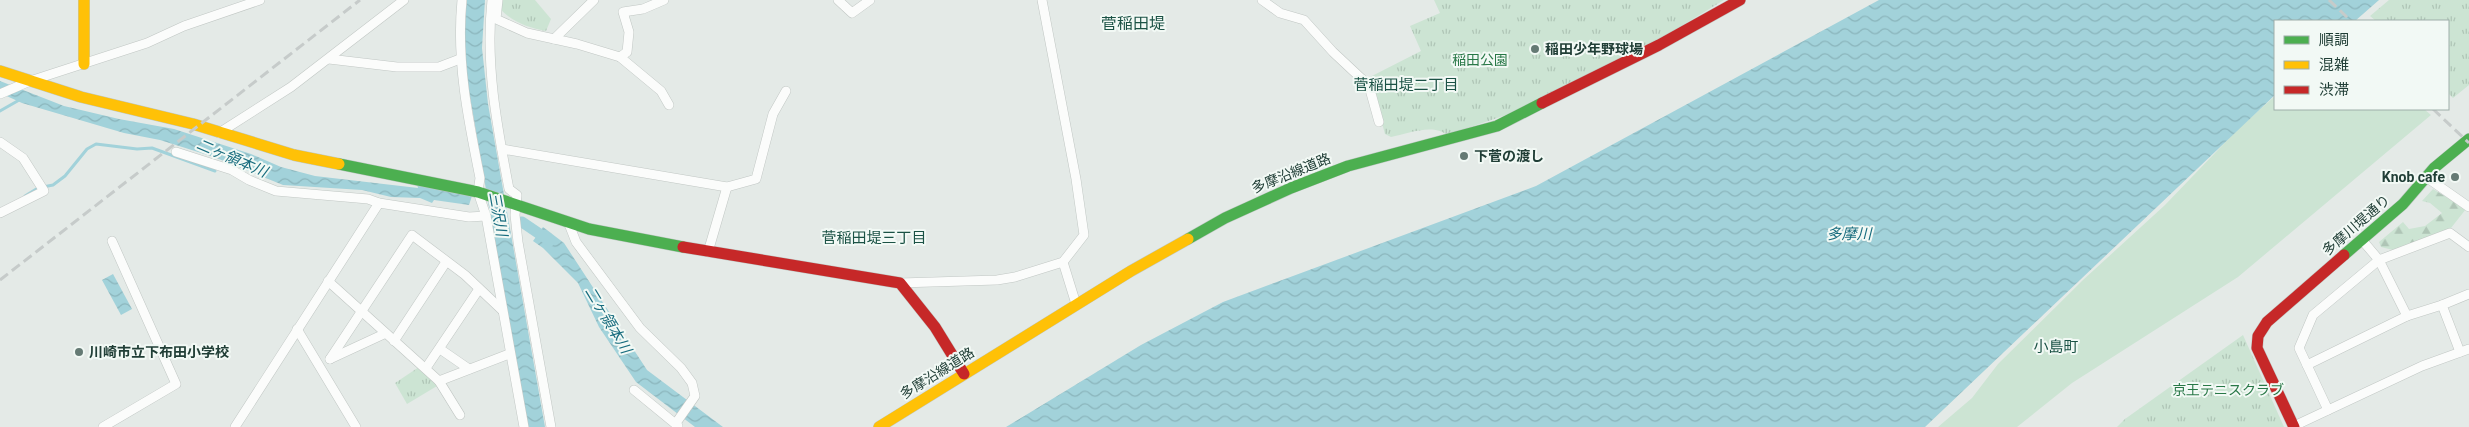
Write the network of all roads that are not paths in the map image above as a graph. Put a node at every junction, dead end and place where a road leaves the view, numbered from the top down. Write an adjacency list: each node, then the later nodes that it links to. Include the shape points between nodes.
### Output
1 (84, 0): 18 (street)
2 (260, 0): 18 (street)
3 (404, 0): 16 (street)
4 (462, 0): 17 (street)
5 (492, 0): 28 (street, via 490,73)
6 (498, 0): 14 (street, via 496,19 527,33)
7 (594, 0): 14 (street)
8 (664, 0): 15 (street, via 643,9 623,12 629,32 627,52)
9 (838, 0): 10 (street, via 852,13)
10 (870, 0)
11 (1042, 0): 45 (street, via 1084,236)
12 (1262, 0): 24 (street, via 1280,13 1304,20 1369,86)
13 (1740, 0): 50 (street, 多摩沿線道路, via 1659,45 1497,126 1348,166 1283,191 1225,218)
14 (554, 39): 15 (street)
15 (620, 57): 23 (street, via 661,91)
16 (329, 59): 17 (street, via 397,67 439,66); 25 (street)
17 (460, 59): 32 (street)
18 (84, 64): 20 (street)
19 (0, 71): 20 (street)
20 (25, 83): 22 (street); 25 (street)
21 (786, 91): 31 (street, via 773,114 756,179)
22 (0, 94)
23 (669, 105)
24 (1379, 122)
25 (219, 133): 32 (street, via 294,156)
26 (2469, 138): 30 (street, 多摩川堤通り)
27 (0, 142): 36 (street, via 23,158 44,191)
28 (502, 148): 31 (street); 34 (street, via 509,189 517,195)
29 (176, 152): 33 (street, via 207,160 276,191 335,195)
30 (2426, 177): 35 (street); 39 (street, 多摩川堤通り, via 2403,204)
31 (727, 186): 42 (street)
32 (481, 193): 34 (street); 37 (street)
33 (379, 203): 37 (street, via 469,217); 46 (street)
34 (513, 203): 38 (street); 76 (street)
35 (2468, 206)
36 (0, 213)
37 (486, 216): 52 (street)
38 (569, 224): 42 (street); 71 (street, via 576,242 640,328 692,383 694,396)
39 (2362, 240): 43 (street); 78 (street, 多摩川堤通り, via 2267,322 2256,341 2258,352)
40 (112, 241): 72 (street, via 176,384)
41 (2469, 247): 43 (street, via 2450,233)
42 (708, 252): 47 (street)
43 (2379, 260): 54 (street); 62 (street, via 2313,315 2299,348)
44 (446, 262): 48 (street); 53 (street, via 412,234); 57 (street)
45 (1063, 262): 47 (street, via 997,280); 50 (street)
46 (328, 281): 53 (street); 55 (street)
47 (900, 283): 66 (street, via 935,327)
48 (479, 289): 52 (street); 58 (street)
49 (2469, 294): 51 (street)
50 (1076, 304): 66 (street, 多摩沿線道路)
51 (2442, 305): 54 (street); 59 (street)
52 (502, 310): 60 (street)
53 (360, 311): 56 (street); 61 (street)
54 (2407, 316): 62 (street)
55 (297, 330): 63 (street); 73 (street)
56 (384, 334): 57 (street); 61 (street)
57 (394, 341): 64 (street)
58 (440, 349): 64 (street); 65 (street)
59 (2465, 350): 69 (street, via 2422,366)
60 (509, 354): 65 (street); 75 (street)
61 (330, 359): 63 (street)
62 (2306, 365): 69 (street)
63 (319, 368): 74 (street)
64 (426, 368): 67 (street)
65 (469, 369): 67 (street)
66 (964, 374): 77 (street, 多摩沿線道路)
67 (439, 381): 70 (street)
68 (634, 390): 71 (street)
69 (2328, 410): 78 (street)
70 (460, 415)
71 (678, 425)
72 (103, 427)
73 (235, 427)
74 (356, 427)
75 (524, 427)
76 (551, 427)
77 (879, 427)
78 (2294, 427)

